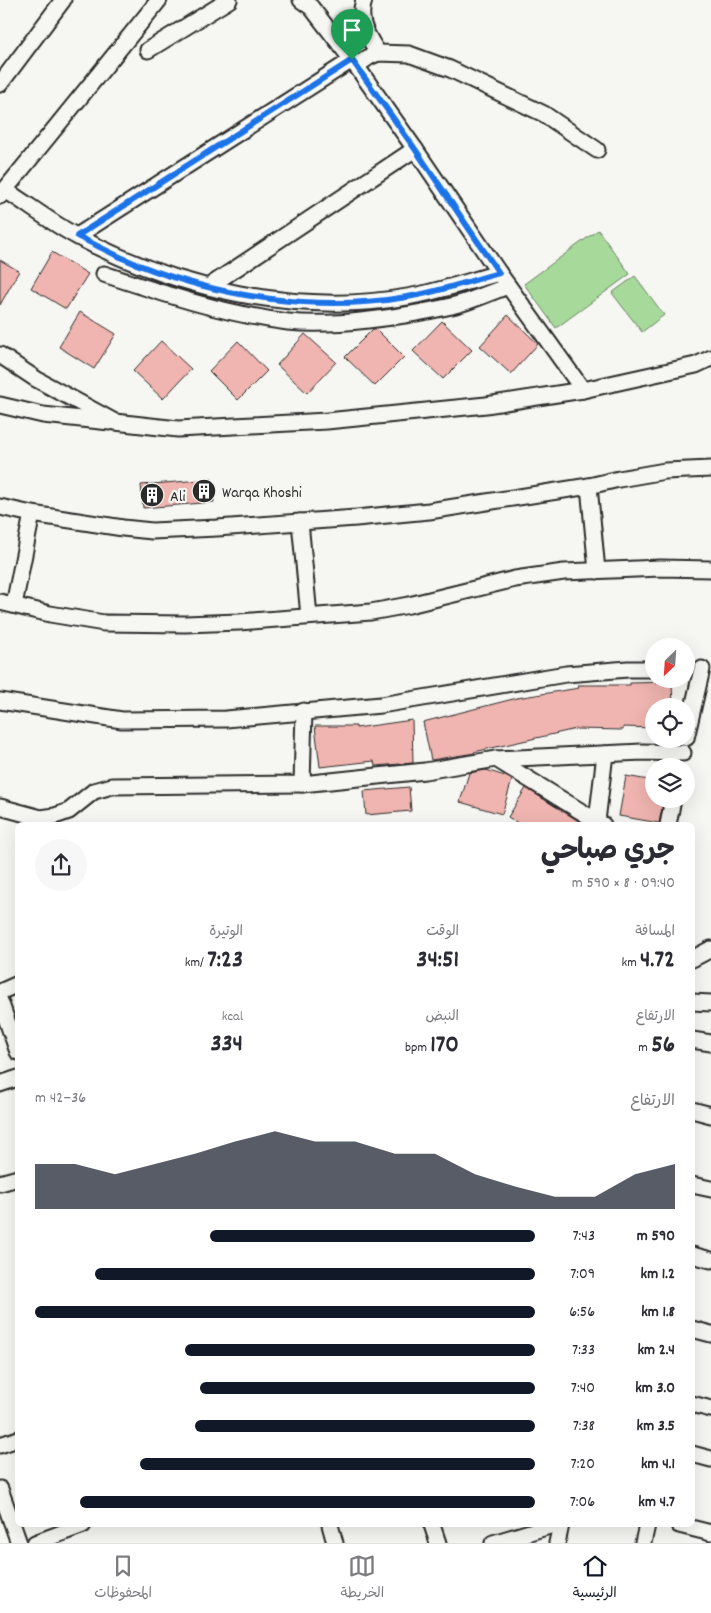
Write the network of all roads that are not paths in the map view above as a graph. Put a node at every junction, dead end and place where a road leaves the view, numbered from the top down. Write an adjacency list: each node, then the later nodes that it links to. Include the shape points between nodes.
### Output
1 (63, 0): 9 (street)
2 (159, 0): 12 (street)
3 (229, 0): 6 (street)
4 (300, 0): 8 (street, via 311,7)
5 (364, 0): 7 (street, via 360,12 365,32)
6 (148, 50)
7 (378, 54): 8 (street); 11 (street, via 409,54 450,69 544,114)
8 (354, 63): 10 (street); 13 (street)
9 (0, 84)
10 (415, 149): 14 (street); 17 (street)
11 (597, 150)
12 (3, 193): 13 (street)
13 (77, 236): 17 (street, via 140,265)
14 (499, 273): 16 (street); 17 (street, via 407,297 344,302 285,300)
15 (104, 274): 16 (street, via 192,303 290,322 336,322 397,316 449,307)
16 (508, 286): 22 (street)
17 (208, 287)
18 (0, 355): 24 (street, via 36,379)
19 (711, 358): 20 (street)
20 (696, 365): 21 (street); 22 (street)
21 (711, 370)
22 (583, 390): 24 (street, via 486,405 328,421 178,429)
23 (0, 405): 24 (street, via 43,415)
24 (115, 422)
25 (711, 469): 26 (street, via 665,471)
26 (589, 486): 29 (street, via 430,511); 31 (street)
27 (0, 507): 28 (street)
28 (32, 514): 29 (street, via 152,531); 32 (street)
29 (300, 522): 33 (street)
30 (711, 569): 31 (street)
31 (597, 571): 33 (street, via 515,579 371,612)
32 (7, 604): 33 (street, via 104,623 185,624)
33 (309, 616)
34 (645, 669): 37 (street, via 566,674 381,705)
35 (700, 670): 38 (street)
36 (0, 701): 37 (street, via 122,720 226,719)
37 (304, 711): 41 (street)
38 (684, 749): 39 (street)
39 (605, 754): 40 (street); 45 (street)
40 (496, 759): 41 (street, via 425,771); 44 (street)
41 (302, 784): 42 (street, via 112,786 94,791 70,811 41,818)
42 (0, 807)
43 (671, 808): 46 (street)
44 (598, 822)
45 (600, 822)
46 (669, 822)
47 (711, 950): 48 (street)
48 (695, 958)
49 (15, 985): 50 (street)
50 (0, 992)
51 (0, 1001): 56 (street)
52 (695, 1002): 53 (street)
53 (711, 1003)
54 (695, 1040): 55 (street)
55 (711, 1043)
56 (15, 1044)
57 (15, 1079): 58 (street)
58 (0, 1084)
59 (695, 1111): 60 (street)
60 (711, 1115)
61 (15, 1179): 62 (street)
62 (0, 1183)
63 (695, 1185): 64 (street)
64 (711, 1189)
65 (695, 1256): 66 (street)
66 (711, 1260)
67 (695, 1330): 68 (street)
68 (711, 1334)
69 (695, 1405): 70 (street)
70 (711, 1409)
71 (15, 1440): 72 (street)
72 (0, 1445)
73 (695, 1455): 74 (street)
74 (711, 1459)
75 (0, 1489): 84 (street)
76 (78, 1527): 85 (street)
77 (331, 1527): 86 (street)
78 (433, 1527): 87 (street)
79 (560, 1527): 89 (street)
80 (647, 1527): 90 (street)
81 (687, 1527): 83 (street)
82 (533, 1528): 88 (street)
83 (711, 1533)
84 (19, 1543)
85 (35, 1543)
86 (335, 1543)
87 (438, 1543)
88 (493, 1543)
89 (556, 1543)
90 (643, 1543)

